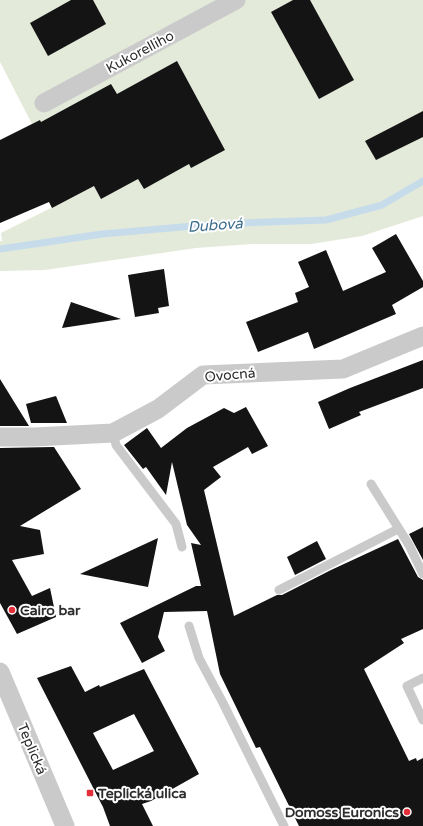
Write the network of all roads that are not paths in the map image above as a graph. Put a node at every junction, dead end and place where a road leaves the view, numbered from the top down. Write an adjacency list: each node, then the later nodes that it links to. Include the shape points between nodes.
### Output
1 (236, 0): 2 (street, Kukorelliho)
2 (44, 104)
3 (423, 336): 4 (street, Ovocná, via 343,369 203,375 158,409)
4 (113, 433): 5 (street, Ovocná); 8 (lane, via 116,445 176,524)
5 (0, 436)
6 (371, 484): 7 (lane)
7 (398, 529): 9 (lane); 10 (lane)
8 (182, 547)
9 (423, 574)
10 (279, 590)
11 (189, 626): 16 (lane, via 199,658)
12 (0, 672): 15 (street, Teplická)
13 (423, 678): 14 (lane, via 407,686)
14 (423, 720)
15 (65, 826)
16 (284, 826)

